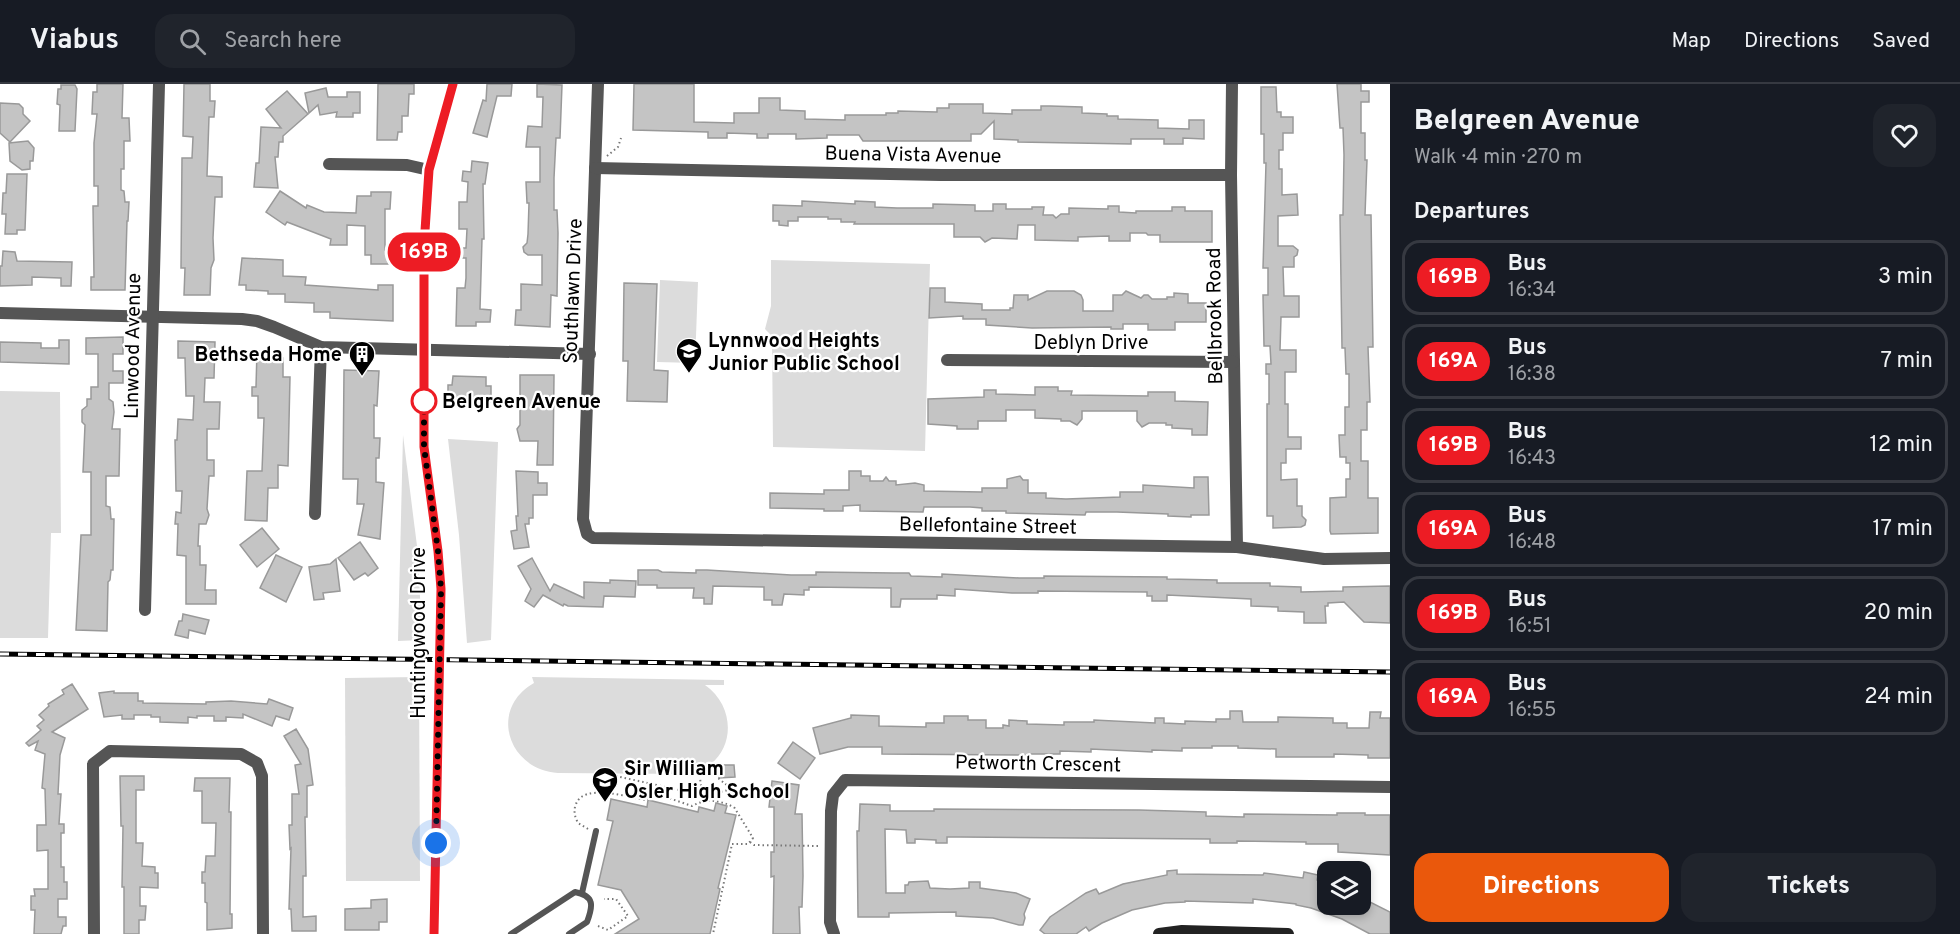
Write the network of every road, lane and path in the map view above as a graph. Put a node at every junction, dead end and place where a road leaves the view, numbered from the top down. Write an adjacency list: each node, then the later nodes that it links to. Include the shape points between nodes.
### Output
1 (159, 84): 12 (street, Linwood Avenue)
2 (453, 84): 9 (street, Huntingwood Drive)
3 (598, 84): 8 (street, Southlawn Drive)
4 (1232, 84): 10 (street, Bellbrook Road)
5 (621, 138): 6 (path)
6 (606, 158)
7 (329, 164): 9 (street, via 406,165)
8 (595, 168): 10 (street, Buena Vista Avenue, via 953,175); 15 (street, Southlawn Drive)
9 (429, 170): 14 (street, Huntingwood Drive)
10 (1231, 175): 17 (street, Bellbrook Road)
11 (0, 313): 12 (street)
12 (152, 316): 13 (street, via 257,321); 22 (street, Linwood Avenue)
13 (321, 347): 14 (street); 18 (street)
14 (423, 351): 15 (street); 37 (street, Huntingwood Drive, via 424,447 441,589)
15 (590, 354): 19 (street, Southlawn Drive, via 584,519)
16 (948, 360): 17 (street, Deblyn Drive)
17 (1234, 362): 20 (street, Bellbrook Road)
18 (315, 514)
19 (587, 534): 20 (street, Bellefontaine Street, via 601,540)
20 (1237, 547): 21 (street, Bellefontaine Street, via 1324,559)
21 (1390, 558)
22 (145, 610)
23 (710, 766): 27 (path, via 714,776 729,789)
24 (699, 771): 27 (path)
25 (607, 774): 27 (path)
26 (1390, 788): 31 (street, Petworth Crescent, via 845,780 833,795)
27 (702, 795): 28 (path)
28 (703, 800): 29 (path, via 692,806 652,796 645,800 592,792 578,800 574,809 578,823); 30 (path, via 734,807 753,838)
29 (593, 830): 32 (lane)
30 (750, 842): 31 (path); 40 (path, via 732,844)
31 (831, 846): 41 (street, Petworth Crescent, via 830,922)
32 (582, 893): 38 (lane, via 575,892); 39 (lane, via 589,899 591,911 587,922)
33 (604, 899): 34 (path, via 616,899 628,916 608,930)
34 (598, 926)
35 (94, 934): 36 (street, via 93,764 110,751 241,754 257,763 262,776)
36 (263, 934)
37 (434, 934)
38 (511, 934)
39 (569, 934)
40 (713, 934)
41 (834, 934)
42 (1159, 934): 43 (street)
43 (1288, 934)

